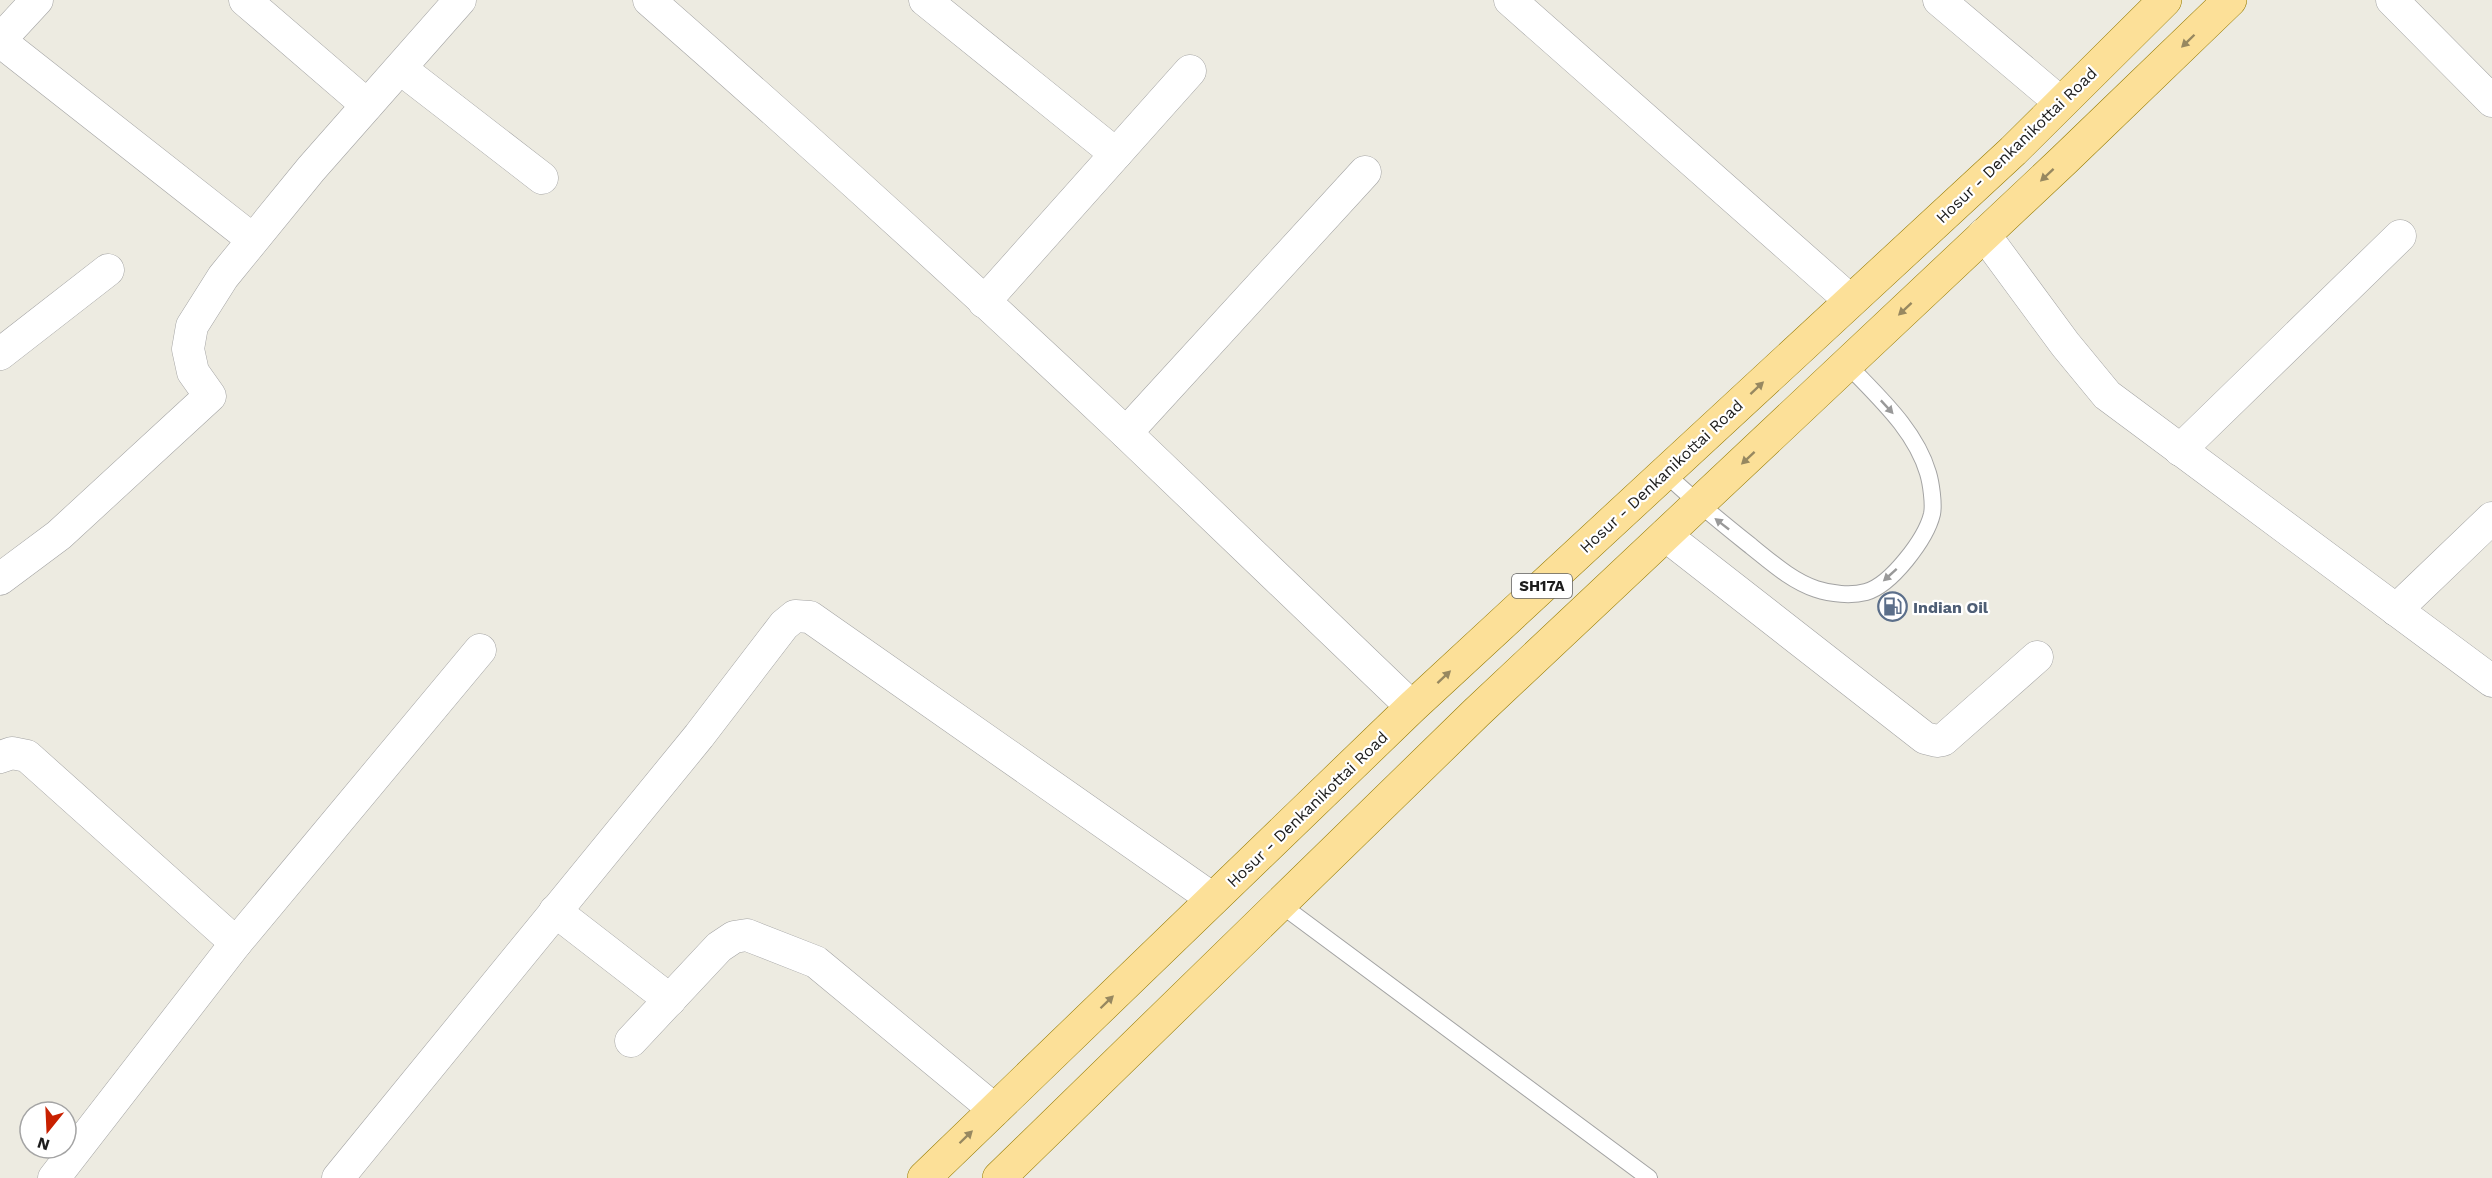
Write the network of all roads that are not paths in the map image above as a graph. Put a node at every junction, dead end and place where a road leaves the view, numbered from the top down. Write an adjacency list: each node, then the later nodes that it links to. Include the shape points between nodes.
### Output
1 (37, 0): 11 (street)
2 (245, 0): 16 (street)
3 (460, 0): 12 (street)
4 (925, 0): 17 (street)
5 (1510, 0): 24 (street)
6 (1940, 0): 15 (street)
7 (2165, 0): 15 (main road, Hosur - Denkanikottai Road / SH17A)
8 (2230, 0): 20 (main road, SH17A, one-way to 20)
9 (2392, 0): 14 (street)
10 (665, 5): 25 (street)
11 (0, 40): 22 (street)
12 (400, 69): 16 (street); 19 (street)
13 (1190, 70): 17 (street)
14 (2492, 101)
15 (2061, 103): 24 (main road, Hosur - Denkanikottai Road / SH17A)
16 (367, 105): 22 (street)
17 (1116, 154): 25 (street)
18 (1365, 172): 28 (street)
19 (542, 178)
20 (1984, 234): 27 (main road, SH17A, one-way to 27); 29 (street, via 2107,395)
21 (2400, 236): 29 (street)
22 (252, 239): 34 (street, via 192,326 188,348 193,372 210,396 59,535)
23 (108, 270): 26 (street)
24 (1851, 301): 30 (main road, Hosur - Denkanikottai Road / SH17A, one-way to 24)
25 (984, 302): 28 (street)
26 (0, 354)
27 (1846, 364): 31 (main road, SH17A, one-way to 31); 31 (lane, one-way to 31, via 1899,422 1928,473 1932,512 1922,537 1886,580 1868,591 1845,594 1817,590 1791,577)
28 (1126, 433): 39 (street)
29 (2180, 450): 35 (street)
30 (1665, 473): 31 (lane); 39 (main road, Hosur - Denkanikottai Road / SH17A, one-way to 30)
31 (1698, 505): 33 (main road, SH17A)
32 (2492, 518): 35 (street)
33 (1665, 535): 37 (street, via 1925,738 1944,740); 42 (main road, SH17A)
34 (0, 579)
35 (2396, 610): 38 (street)
36 (480, 650): 44 (street)
37 (2037, 657)
38 (2492, 681)
39 (1412, 707): 41 (main road, Hosur - Denkanikottai Road / SH17A)
40 (0, 757): 44 (street, via 12,753 27,756)
41 (1213, 899): 43 (street, via 810,617 795,616); 47 (main road, Hosur - Denkanikottai Road / SH17A, one-way to 41)
42 (1280, 904): 51 (main road, SH17A); 52 (lane)
43 (555, 911): 45 (street); 49 (street)
44 (236, 943): 48 (street)
45 (670, 1000): 46 (street); 47 (street, via 719,947 734,937 747,935 816,962)
46 (631, 1041)
47 (995, 1110): 50 (main road, Hosur - Denkanikottai Road / SH17A, one-way to 47)
48 (54, 1178)
49 (338, 1178)
50 (924, 1178)
51 (999, 1178)
52 (1649, 1178)

